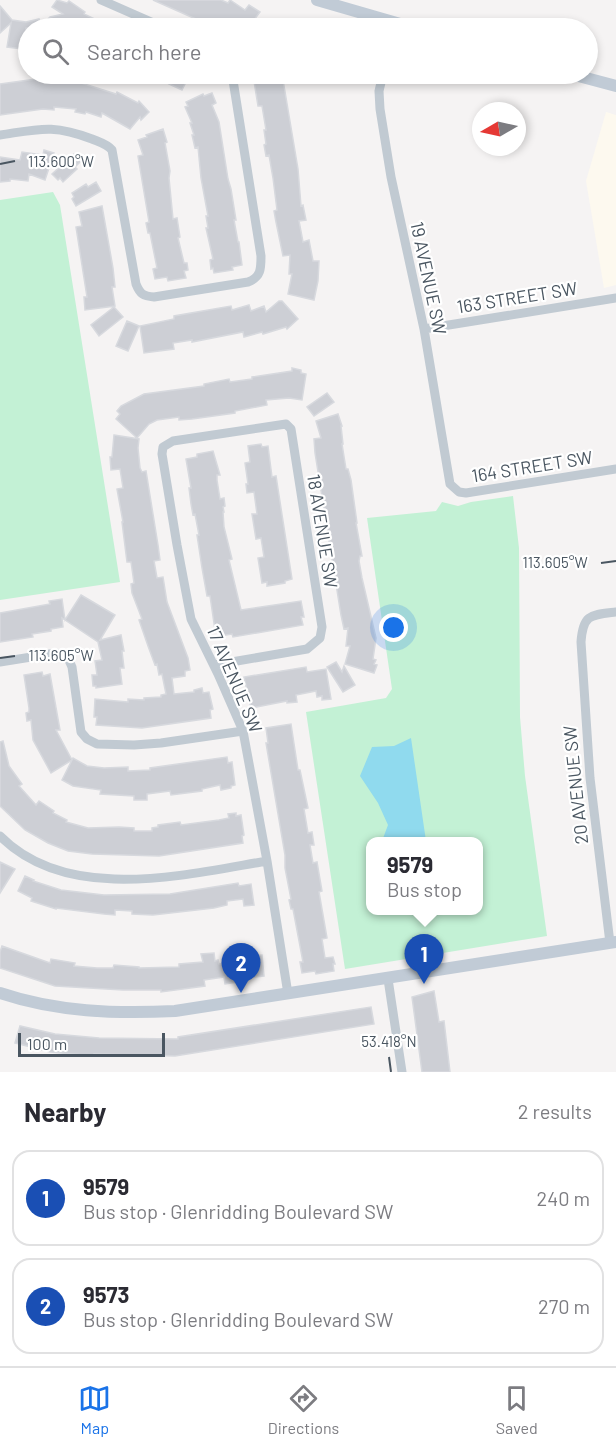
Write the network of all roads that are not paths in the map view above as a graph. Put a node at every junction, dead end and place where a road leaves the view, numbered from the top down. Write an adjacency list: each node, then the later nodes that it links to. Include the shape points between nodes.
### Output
1 (101, 0): 3 (street)
2 (317, 0): 4 (street)
3 (142, 18)
4 (379, 18)
5 (598, 81): 8 (street)
6 (234, 84): 9 (street, via 261,255 259,274 248,282 144,296 134,274 115,156 109,146 61,129)
7 (381, 84): 11 (street, 19 AVENUE SW, via 383,132)
8 (616, 86)
9 (0, 135)
10 (616, 298): 11 (street, 163 STREET SW)
11 (424, 329): 14 (street, 19 AVENUE SW, via 447,479)
12 (291, 429): 17 (street, 18 AVENUE SW, via 322,627 320,638 307,649); 17 (street, 17 AVENUE SW, via 286,424 173,441 164,447 162,454 191,619)
13 (616, 469): 14 (street, 164 STREET SW, via 466,493)
14 (453, 489)
15 (616, 612): 21 (street, 20 AVENUE SW, via 588,618 583,623 580,642 586,736)
16 (0, 662): 18 (street, via 56,653 67,656 81,732 97,744 161,743)
17 (214, 665): 18 (street, 17 AVENUE SW)
18 (243, 731): 20 (street, 17 AVENUE SW)
19 (0, 836): 20 (street, via 37,864 102,878 177,876)
20 (267, 861): 24 (street, 17 AVENUE SW)
21 (613, 943): 22 (street)
22 (388, 979): 24 (street); 25 (street)
23 (0, 993): 24 (street, via 57,1008 145,1012 196,1009)
24 (288, 994)
25 (402, 1072)

